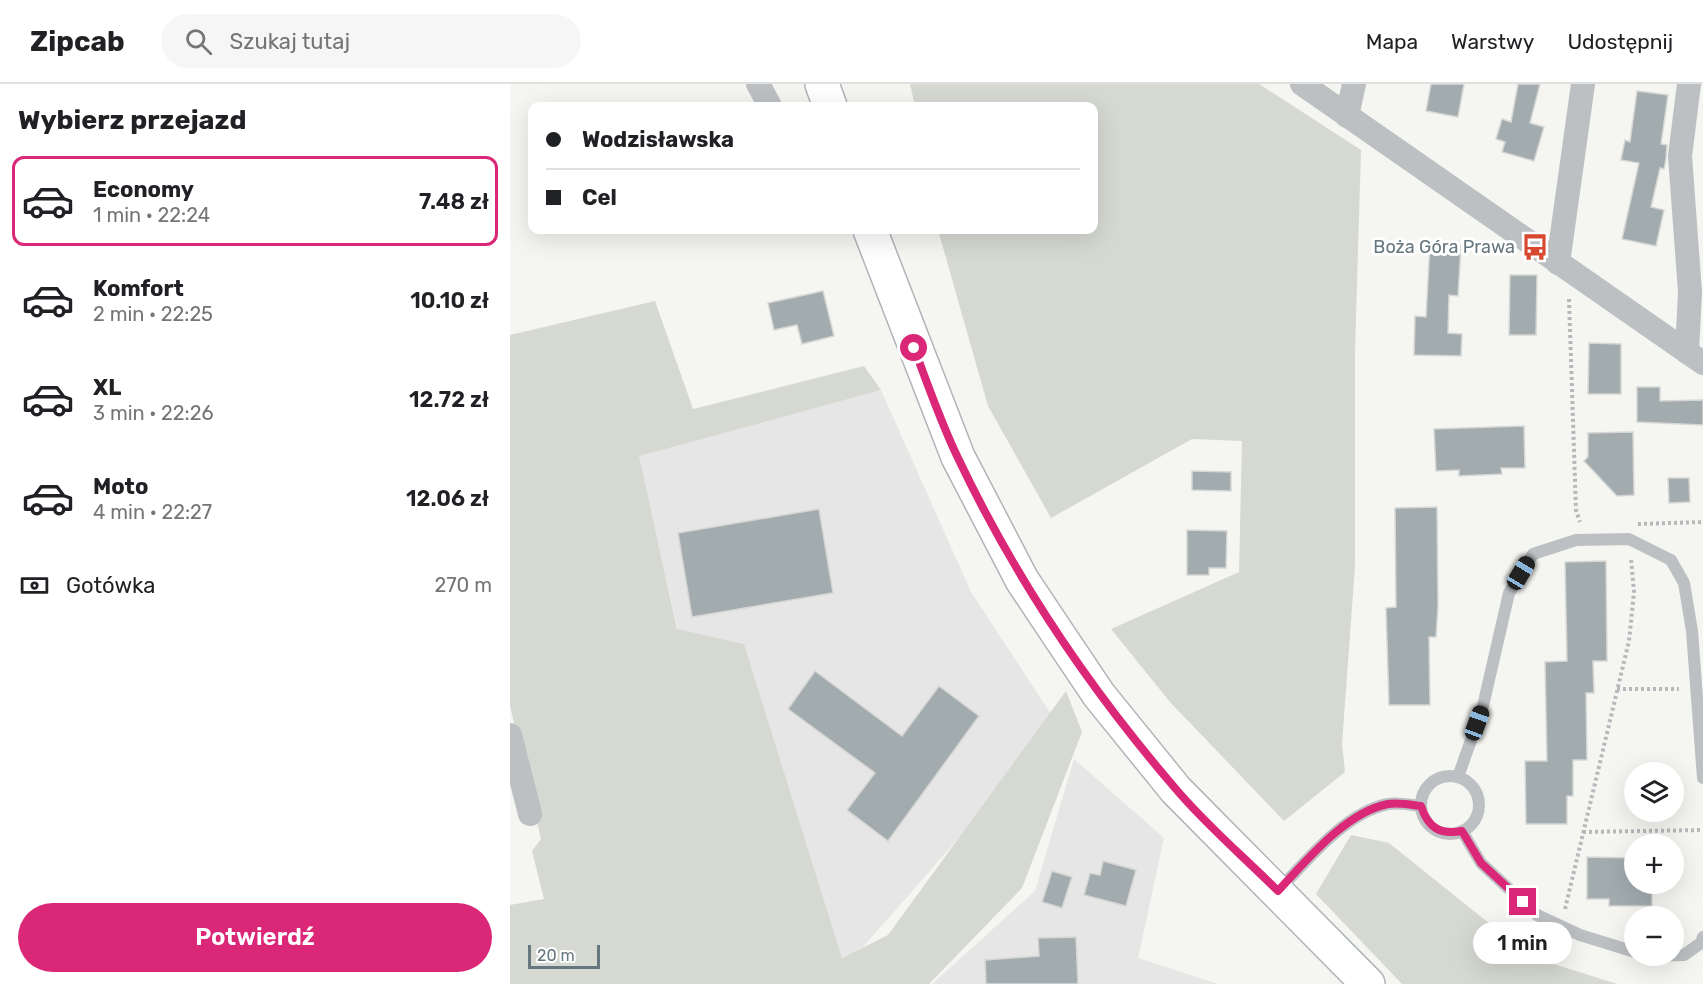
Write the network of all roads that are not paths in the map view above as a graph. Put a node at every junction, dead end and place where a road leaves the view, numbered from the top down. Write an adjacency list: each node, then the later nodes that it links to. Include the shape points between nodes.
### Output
1 (758, 84): 7 (street)
2 (822, 84): 8 (main road)
3 (1302, 84): 9 (street)
4 (1354, 84): 9 (street)
5 (1583, 84): 11 (street)
6 (1689, 84): 12 (street, via 1680,156)
7 (768, 102)
8 (829, 102)
9 (1347, 116): 11 (street)
10 (872, 234): 19 (main road, via 958,457 1022,580 1100,694 1176,790)
11 (1564, 267): 12 (street)
12 (1695, 358)
13 (510, 735): 17 (street)
14 (1458, 777): 15 (lane, via 1483,706 1509,593 1533,554 1576,540 1629,538 1671,560 1684,583 1692,631); 16 (lane, via 1447,776 1428,785); 18 (lane, via 1474,788 1478,797 1476,817)
15 (1703, 778)
16 (1421, 806): 18 (lane, via 1425,819 1435,830 1448,834); 19 (lane, via 1388,804 1359,816 1318,847)
17 (530, 814)
18 (1462, 831): 21 (lane, via 1481,863 1537,915)
19 (1278, 891): 23 (main road)
20 (1703, 937): 22 (lane)
21 (1624, 948)
22 (1684, 955)
23 (1368, 984)

